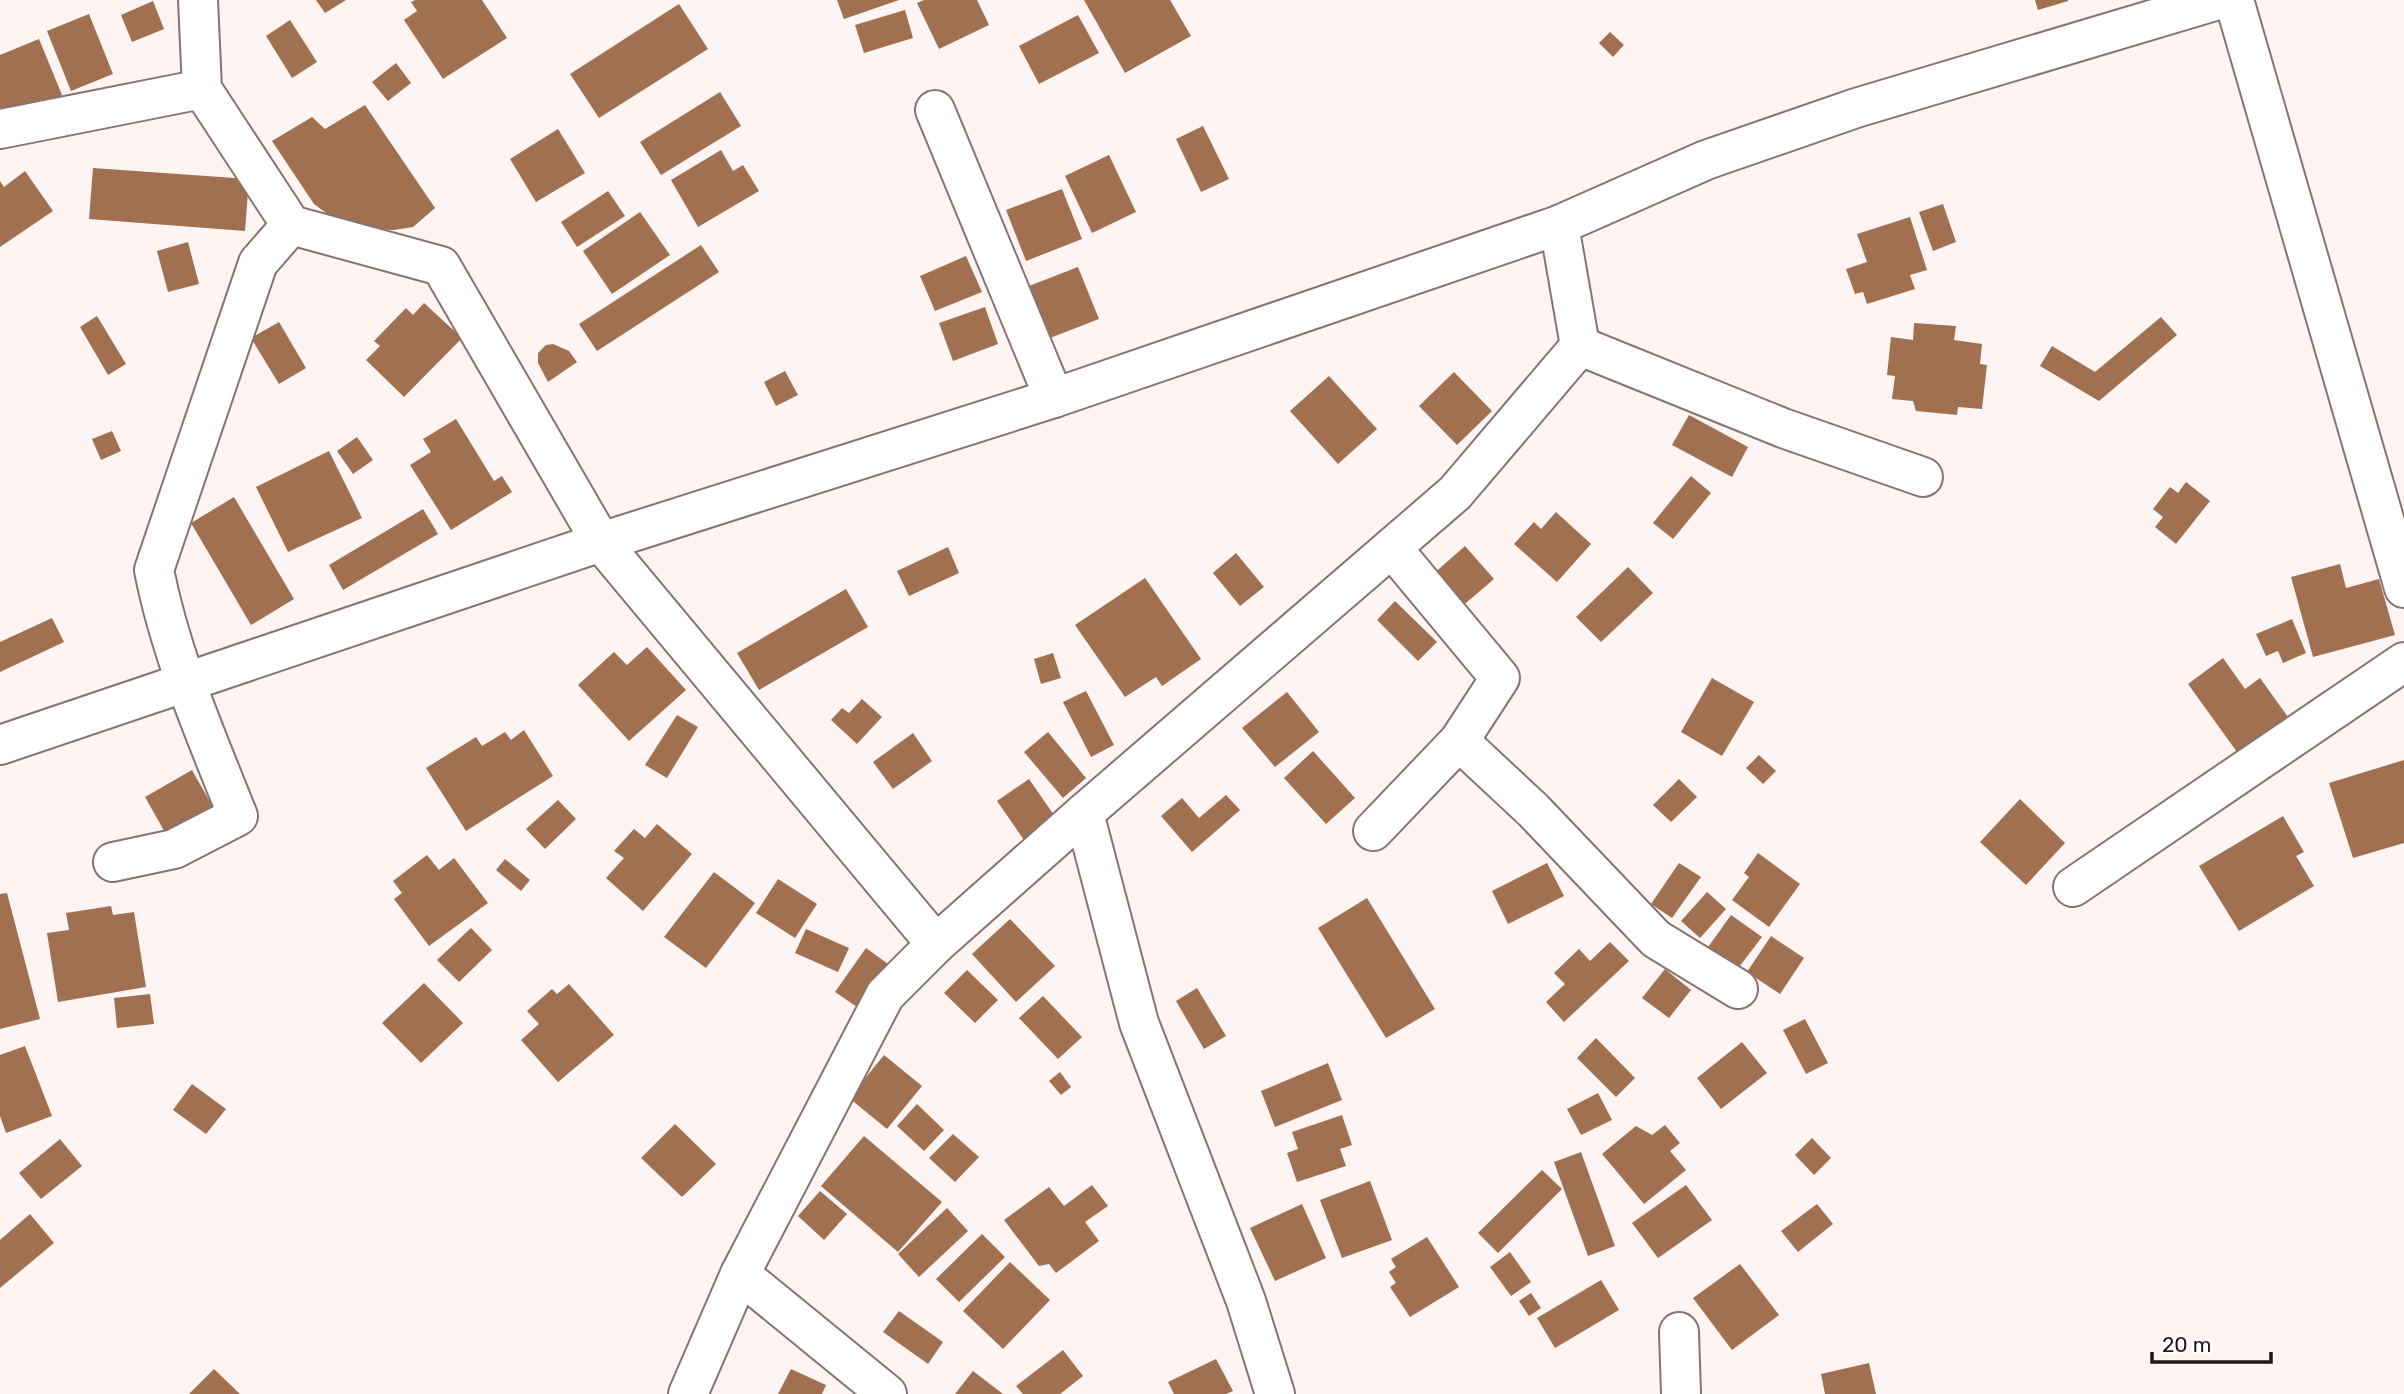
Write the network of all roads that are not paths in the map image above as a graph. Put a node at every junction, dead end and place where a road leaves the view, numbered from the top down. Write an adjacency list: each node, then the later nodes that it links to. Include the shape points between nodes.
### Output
1 (198, 0): 4 (street)
2 (2218, 0): 8 (street, via 1768,138 1706,160)
3 (2234, 0): 14 (street)
4 (202, 89): 6 (street); 7 (street)
5 (935, 110): 10 (street)
6 (0, 129)
7 (291, 225): 12 (street, via 441,266); 16 (street, via 258,263 154,570)
8 (1559, 225): 9 (street); 10 (street)
9 (1580, 346): 11 (street, via 1783,428); 13 (street, via 1455,493)
10 (1054, 398): 12 (street)
11 (1923, 477)
12 (601, 542): 16 (street); 23 (street)
13 (1392, 548): 17 (street, via 1500,678); 19 (street)
14 (2404, 588)
15 (2404, 662): 22 (street)
16 (184, 681): 18 (street); 21 (street, via 238,816 174,849)
17 (1459, 741): 20 (street); 24 (street, via 1533,810 1656,939)
18 (0, 745)
19 (1084, 813): 23 (street); 29 (street, via 1139,1023 1246,1301)
20 (1373, 831)
21 (113, 862)
22 (2073, 887)
23 (936, 944): 25 (street, via 885,995)
24 (1738, 989)
25 (740, 1274): 27 (street); 28 (street)
26 (1679, 1332): 30 (street)
27 (688, 1394)
28 (887, 1394)
29 (1275, 1394)
30 (1681, 1394)

